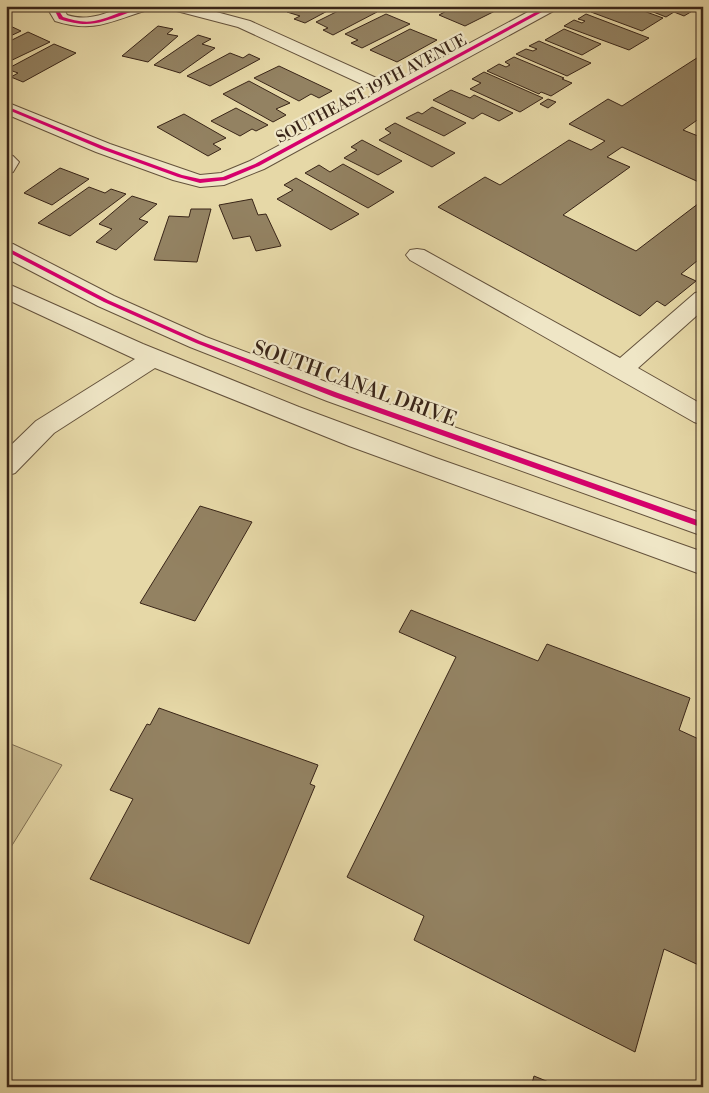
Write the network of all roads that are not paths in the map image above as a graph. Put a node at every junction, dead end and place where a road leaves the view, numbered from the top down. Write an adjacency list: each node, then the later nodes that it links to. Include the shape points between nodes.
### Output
1 (61, 6): 2 (street, via 57,10 60,18 89,25)
2 (145, 6)
3 (175, 6): 5 (street, via 244,24)
4 (551, 6): 5 (street, SOUTHEAST 19TH AVENUE)
5 (394, 92): 6 (street, SOUTHEAST 19TH AVENUE, via 257,165 224,179 200,181 103,148)
6 (6, 107)
7 (6, 160): 8 (street, via 9,162)
8 (6, 168)
9 (6, 249): 17 (street, SOUTH CANAL DRIVE, via 106,301 198,342 336,395)
10 (417, 255): 14 (street)
11 (6, 290): 13 (street)
12 (703, 298): 14 (street)
13 (153, 358): 16 (street, via 45,427); 18 (street, via 329,428)
14 (622, 369): 15 (street)
15 (697, 404)
16 (6, 466)
17 (703, 525)
18 (703, 564)

